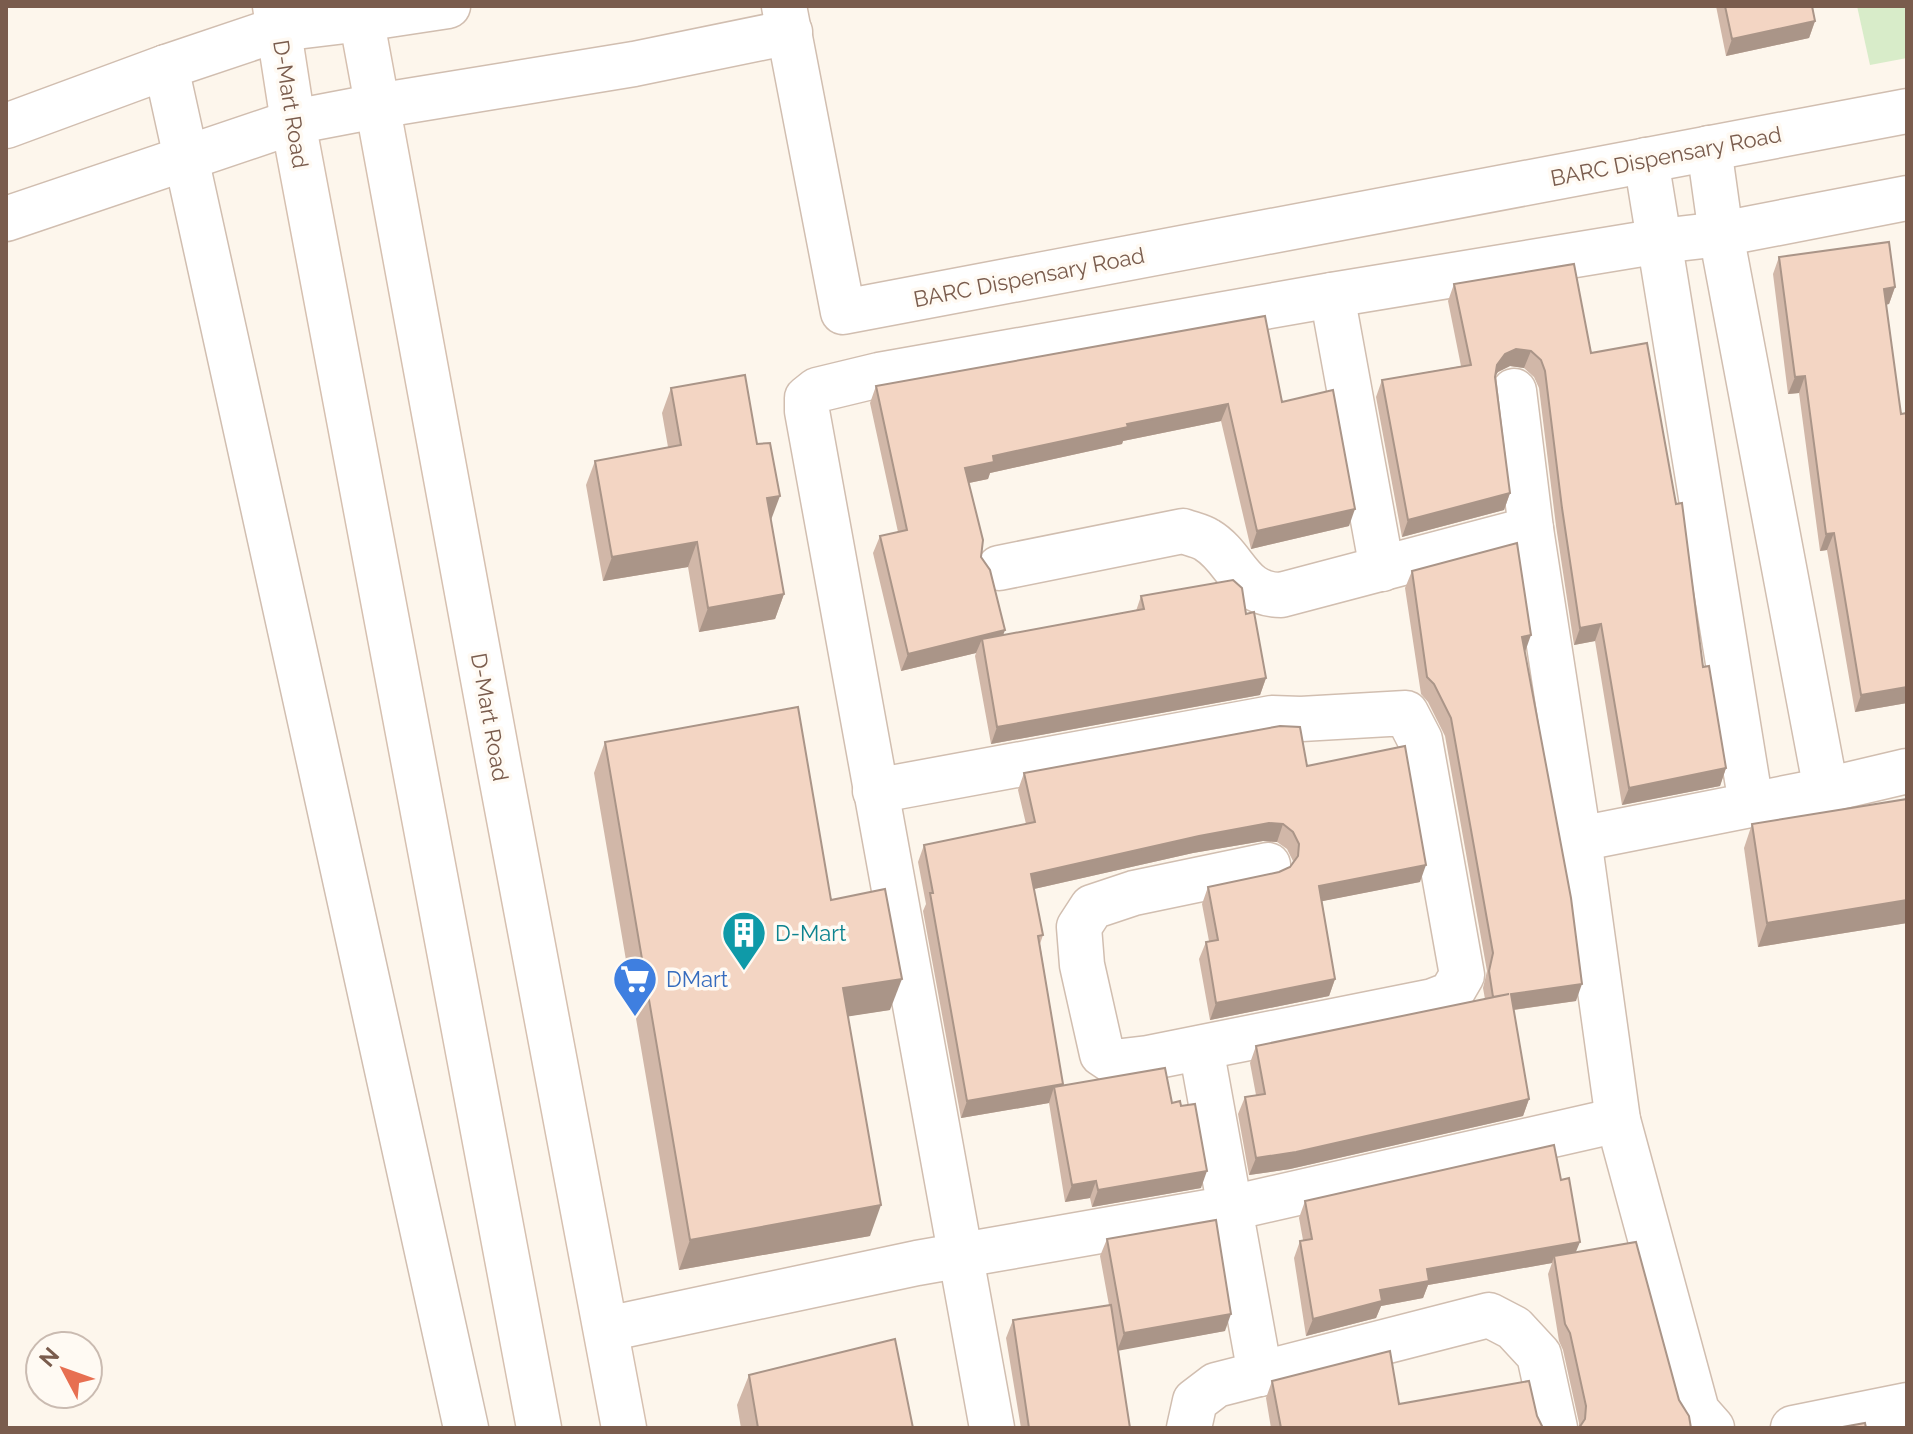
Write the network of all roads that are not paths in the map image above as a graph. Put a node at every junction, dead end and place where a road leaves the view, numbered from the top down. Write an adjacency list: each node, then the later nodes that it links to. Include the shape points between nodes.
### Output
1 (448, 6): 2 (street)
2 (361, 12): 3 (street); 6 (street, D-Mart Road)
3 (277, 18): 5 (street); 8 (street, D-Mart Road)
4 (787, 19): 6 (street, BARC Dispensary Road, via 634,64); 12 (street, BARC Dispensary Road, via 843,312)
5 (166, 67): 9 (street); 11 (street)
6 (377, 106): 8 (street, BARC Dispensary Road); 32 (street, D-Mart Road)
7 (1907, 111): 10 (street, BARC Dispensary Road)
8 (293, 122): 11 (street, BARC Dispensary Road); 36 (street, D-Mart Road)
9 (6, 126)
10 (1709, 148): 12 (street, BARC Dispensary Road); 15 (street)
11 (187, 158): 14 (street, BARC Dispensary Road); 35 (street)
12 (1646, 160): 16 (street)
13 (1907, 198): 15 (street)
14 (6, 219)
15 (1721, 234): 16 (street); 23 (street)
16 (1660, 241): 17 (street); 25 (street)
17 (1332, 295): 21 (street); 24 (street, via 879,375 817,390 807,398)
18 (1514, 391): 19 (street)
19 (1531, 529): 21 (street); 26 (street)
20 (999, 568): 21 (street, via 1183,531 1207,540 1264,595)
21 (1382, 569)
22 (1907, 771): 23 (street)
23 (1826, 790): 25 (street)
24 (875, 791): 28 (street, via 1272,718 1406,713 1420,740 1462,975 1451,994); 31 (street)
25 (1751, 804): 26 (street)
26 (1579, 839): 29 (street)
27 (1268, 865): 28 (street, via 1134,893 1092,907 1079,927 1102,1054 1114,1062)
28 (1201, 1048): 30 (street)
29 (1618, 1120): 30 (street); 41 (street, via 1697,1411)
30 (1231, 1208): 31 (street); 33 (street)
31 (960, 1256): 32 (street); 38 (street)
32 (607, 1329): 37 (street, D-Mart Road)
33 (1260, 1374): 39 (street, via 1216,1385 1195,1401); 40 (street, via 1489,1315 1514,1328 1539,1355)
34 (1889, 1415): 42 (street)
35 (466, 1428)
36 (539, 1428)
37 (624, 1428)
38 (992, 1428)
39 (1189, 1428)
40 (1555, 1428)
41 (1712, 1428)
42 (1793, 1428)

